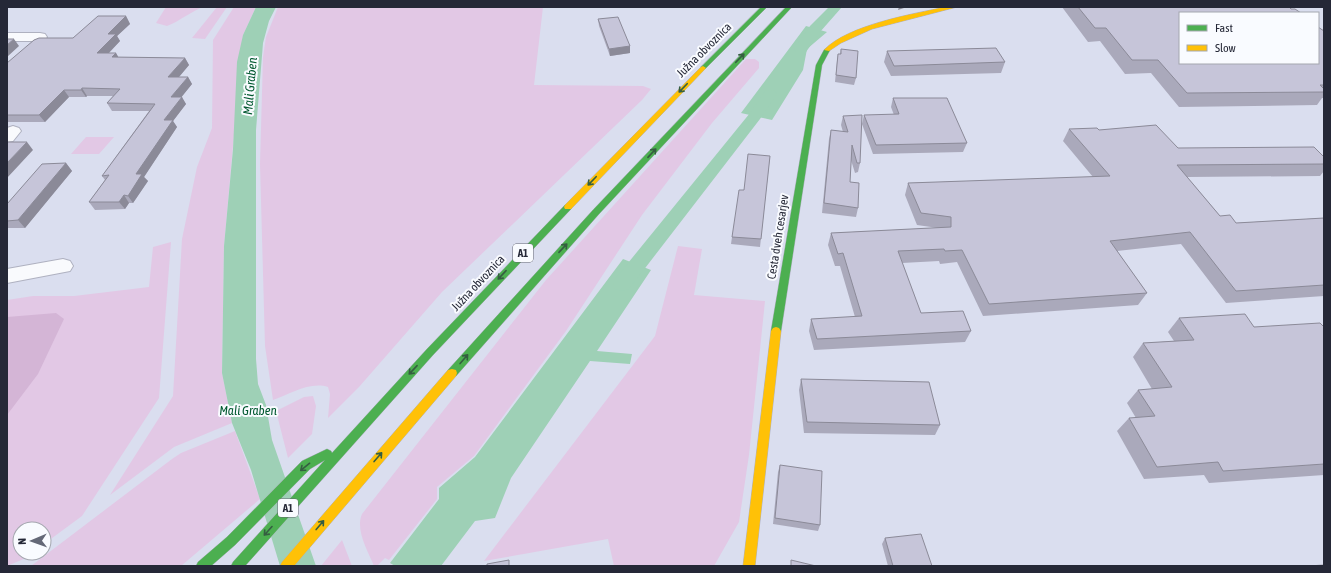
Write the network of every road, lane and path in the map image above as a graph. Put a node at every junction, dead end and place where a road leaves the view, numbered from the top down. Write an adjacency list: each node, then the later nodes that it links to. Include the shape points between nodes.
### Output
1 (764, 7): 10 (main road, Južna obvoznica / A1, one-way to 10, via 512,264)
2 (789, 7): 13 (main road, A1, one-way to 2, via 537,277)
3 (954, 7): 14 (main road, Cesta dveh cesarjev, via 878,25 843,39 823,54 819,65 772,356)
4 (7, 37): 5 (street, via 40,37)
5 (24, 51)
6 (7, 131): 7 (street, via 13,131)
7 (7, 137)
8 (63, 266): 9 (street)
9 (7, 276)
10 (340, 450): 11 (main road, one-way to 11, via 323,455 306,465 231,541); 12 (main road, Južna obvoznica / A1, one-way to 12)
11 (202, 566)
12 (236, 566)
13 (286, 566)
14 (749, 566)

